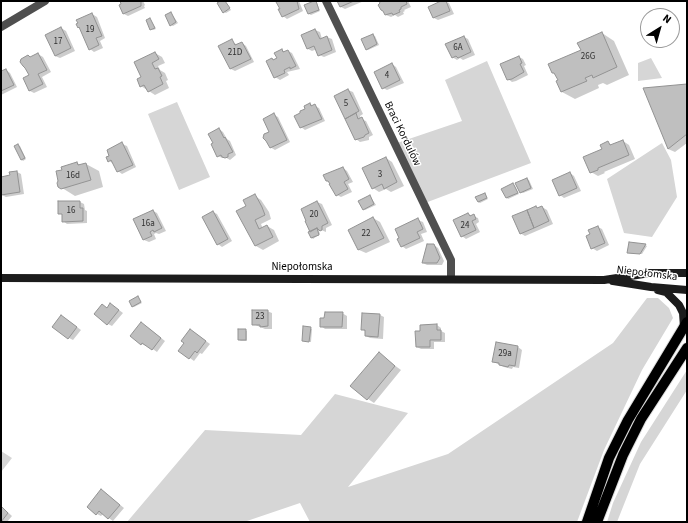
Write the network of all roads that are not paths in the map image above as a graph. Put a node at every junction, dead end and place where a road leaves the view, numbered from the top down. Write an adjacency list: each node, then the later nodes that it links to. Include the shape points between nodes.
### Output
1 (45, 1): 3 (street)
2 (326, 1): 6 (street, Braci Kordulów, via 451,260)
3 (1, 27)
4 (687, 272): 7 (main road, Niepołomska, via 650,273)
5 (1, 278): 6 (main road, Niepołomska)
6 (451, 279): 7 (main road, Niepołomska)
7 (604, 280): 8 (main road, Niepołomska)
8 (652, 288): 9 (main road, Niepołomska); 10 (main road, via 666,292 679,305 684,313)
9 (687, 290)
10 (685, 325): 12 (main road, via 628,420 609,458)
11 (687, 348): 13 (main road, via 651,402 623,455)
12 (587, 522)
13 (597, 522)

